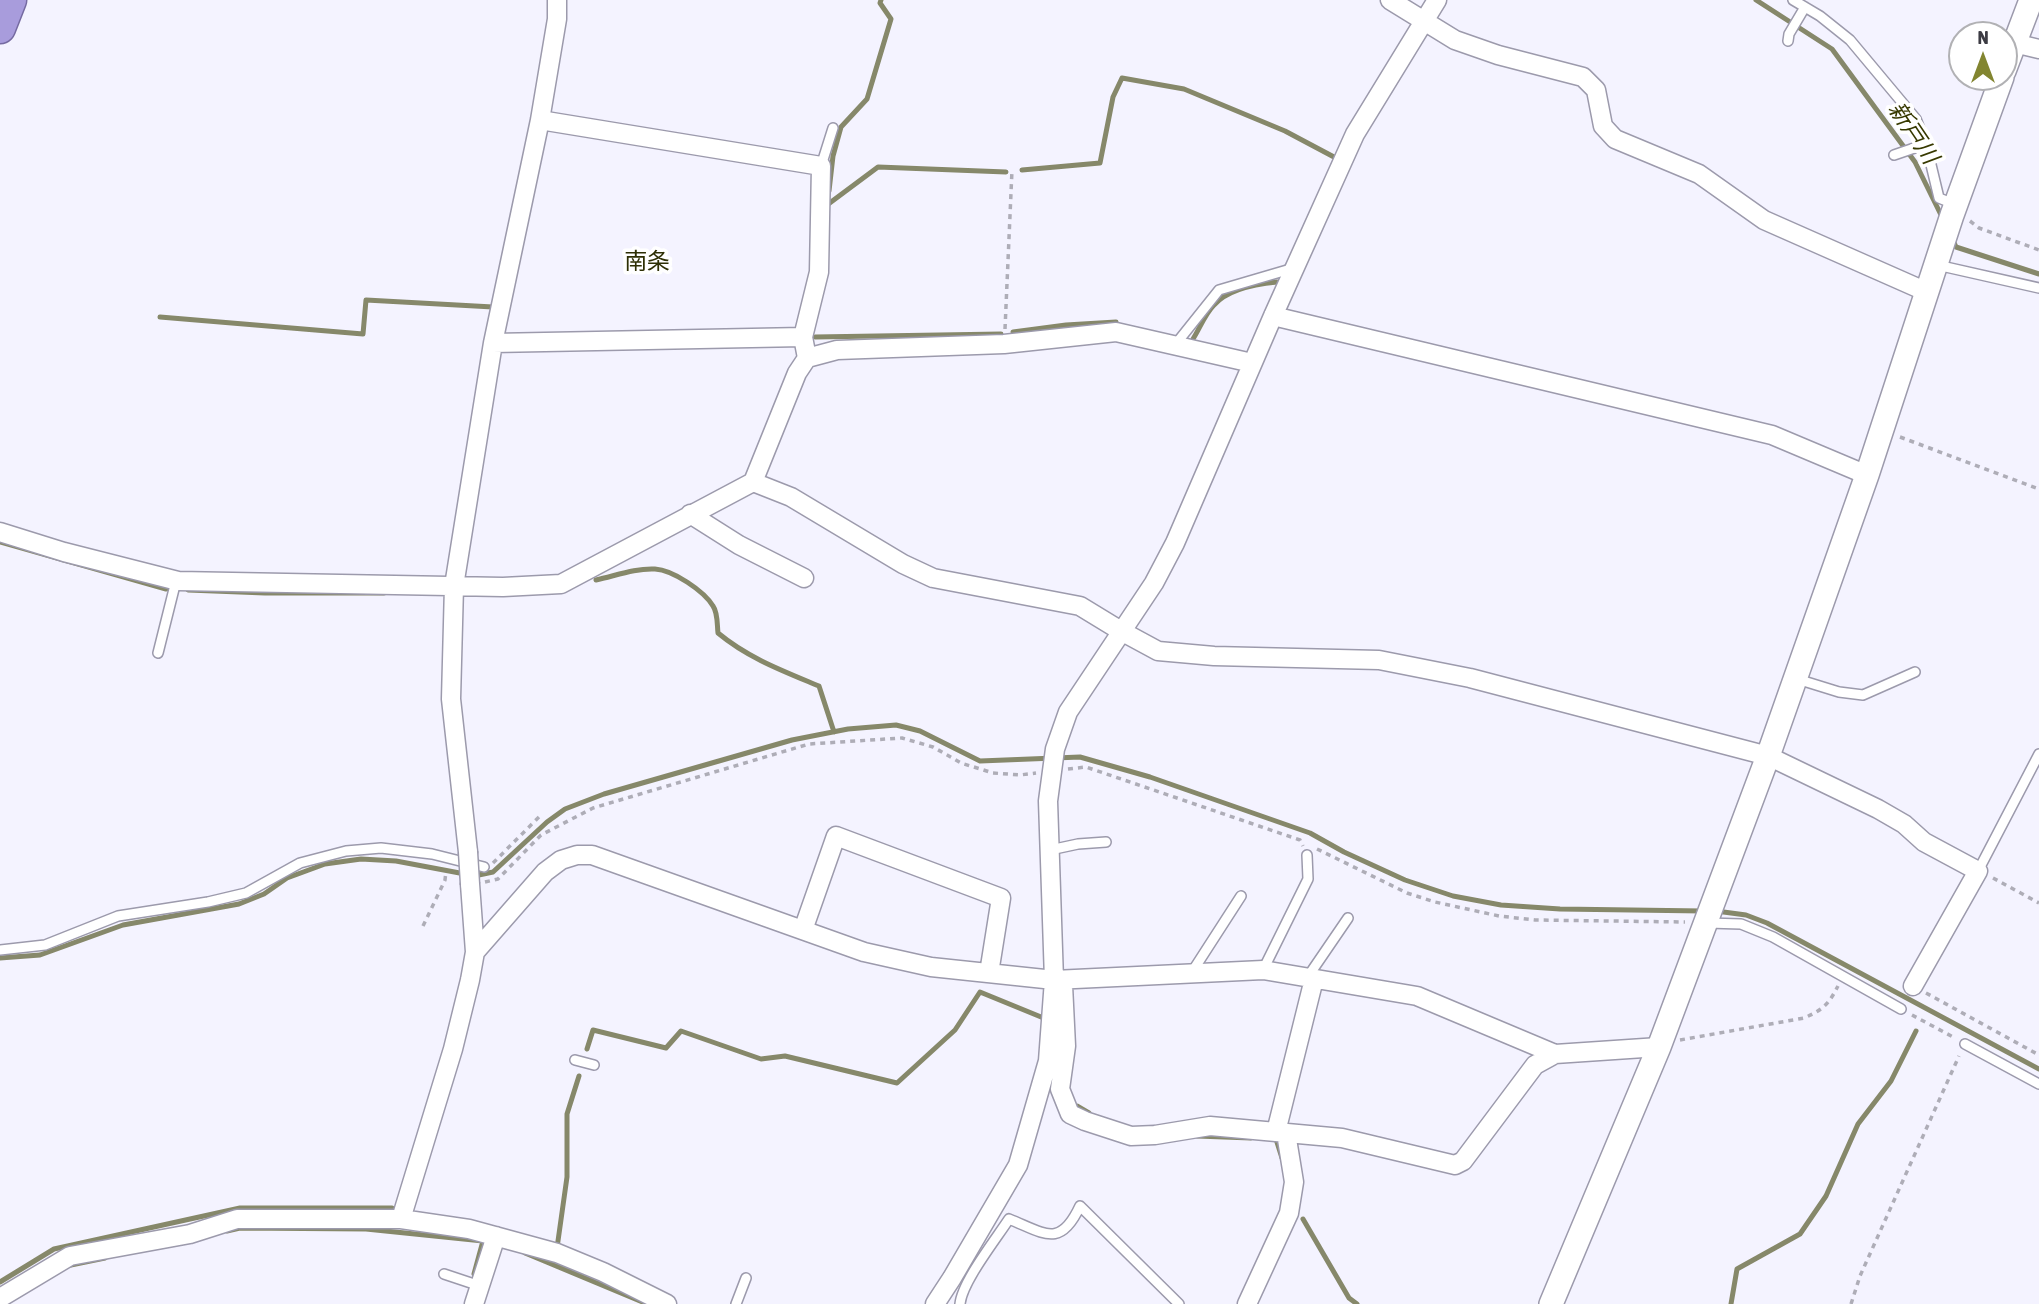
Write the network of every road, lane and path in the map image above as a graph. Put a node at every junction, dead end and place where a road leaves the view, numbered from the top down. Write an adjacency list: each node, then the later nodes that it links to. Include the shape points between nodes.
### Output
1 (11, 0): 9 (highway)
2 (557, 0): 15 (street)
3 (1390, 0): 8 (street)
4 (1437, 0): 8 (street)
5 (1793, 0): 7 (lane)
6 (2031, 0): 10 (street)
7 (1805, 7): 11 (lane); 17 (lane, via 1850,40 1916,119)
8 (1424, 22): 24 (street, via 1355,134); 26 (street, via 1455,40 1498,55 1583,77 1596,90 1603,126 1615,139 1699,174 1764,220)
9 (0, 27)
10 (2018, 33)
11 (1788, 38)
12 (2018, 44): 13 (street)
13 (2039, 49)
14 (1997, 91): 21 (street)
15 (540, 120): 19 (street); 29 (street)
16 (833, 128): 19 (lane)
17 (1922, 145): 18 (lane); 21 (lane, via 1939,198)
18 (1895, 155)
19 (821, 166): 28 (street, via 819,272)
20 (1012, 170): 30 (path)
21 (1954, 209): 22 (path, via 1979,228); 23 (street)
22 (2039, 250)
23 (1939, 256): 25 (lane); 26 (street)
24 (1294, 268): 27 (street); 31 (lane, via 1219,290)
25 (2039, 288)
26 (1927, 292): 34 (street)
27 (1273, 316): 33 (street); 35 (street, via 1772,435)
28 (803, 337): 29 (street); 32 (street)
29 (493, 343): 42 (street)
30 (1004, 344): 31 (street, via 1116,332); 32 (street, via 838,350)
31 (1175, 345): 33 (street)
32 (807, 358): 36 (street)
33 (1252, 363): 43 (street, via 1175,543)
34 (1882, 430): 35 (street); 37 (path)
35 (1867, 475): 46 (street)
36 (753, 482): 38 (street); 43 (street, via 791,498 933,578 1080,606)
37 (2039, 489)
38 (690, 514): 40 (street); 42 (street, via 561,584)
39 (0, 532): 41 (street)
40 (804, 578)
41 (176, 581): 42 (street); 44 (lane)
42 (454, 586): 58 (street, bridge, via 451,699 468,852)
43 (1121, 631): 48 (street, via 1158,651 1379,660 1471,678); 49 (street, via 1068,712)
44 (158, 653)
45 (1915, 672): 46 (lane, via 1863,695)
46 (1795, 679): 48 (street)
47 (2039, 754): 56 (lane)
48 (1768, 756): 56 (street, via 1878,809 1924,842); 61 (street)
49 (1053, 770): 51 (path, via 1086,767); 53 (street, via 1048,802); 58 (path, via 993,773 902,738 809,744 593,808 541,835 498,879)
50 (539, 817): 55 (path, via 496,861)
51 (1300, 840): 54 (path); 61 (path, via 1407,893 1499,916 1535,920)
52 (1106, 842): 53 (lane)
53 (1050, 850): 71 (street)
54 (1307, 855): 67 (lane, via 1308,879)
55 (484, 867): 65 (lane, via 381,848 345,851 300,863 246,893 118,916 45,945)
56 (1978, 871): 60 (path); 73 (street)
57 (445, 880): 63 (path)
58 (478, 883): 66 (street)
59 (1241, 896): 68 (lane)
60 (2039, 903)
61 (1709, 916): 70 (lane, via 1762,933); 76 (street)
62 (1348, 918): 72 (lane)
63 (423, 926)
64 (803, 930): 66 (street, via 592,855 577,855 545,872); 69 (street, via 864,952 931,967); 69 (street, via 836,836 1001,898)
65 (0, 950)
66 (475, 952): 83 (street, via 453,1049)
67 (1263, 970): 68 (street); 72 (street)
68 (1192, 972): 71 (street)
69 (989, 973): 71 (street)
70 (1842, 977): 74 (lane); 76 (path, via 1822,1010 1804,1018)
71 (1058, 979): 82 (street, via 1066,1046 1060,1089 1070,1114 1131,1136 1210,1126); 87 (street, via 1048,1061 1018,1164)
72 (1310, 979): 77 (street, via 1417,996); 82 (street)
73 (1913, 986): 78 (path)
74 (1901, 1009): 75 (path)
75 (1965, 1044): 81 (lane); 99 (path)
76 (1660, 1045): 77 (street); 98 (street)
77 (1555, 1054): 82 (street, via 1535,1065 1464,1161 1455,1165 1342,1138)
78 (2039, 1055)
79 (575, 1060): 80 (lane)
80 (594, 1065)
81 (2039, 1084)
82 (1281, 1133): 97 (street, via 1294,1182 1289,1213)
83 (401, 1219): 84 (street); 89 (street, via 237,1219 190,1234 70,1256)
84 (496, 1236): 88 (street); 91 (street, via 557,1253)
85 (444, 1274): 88 (lane)
86 (746, 1278): 92 (lane)
87 (952, 1278): 93 (street); 94 (street)
88 (480, 1286): 90 (street)
89 (0, 1298)
90 (474, 1304)
91 (667, 1304)
92 (736, 1304)
93 (935, 1304)
94 (947, 1304)
95 (960, 1304): 96 (lane, via 967,1284 1009,1219 1056,1234 1067,1229 1080,1206)
96 (1179, 1304)
97 (1247, 1304)
98 (1551, 1304)
99 (1851, 1304)

